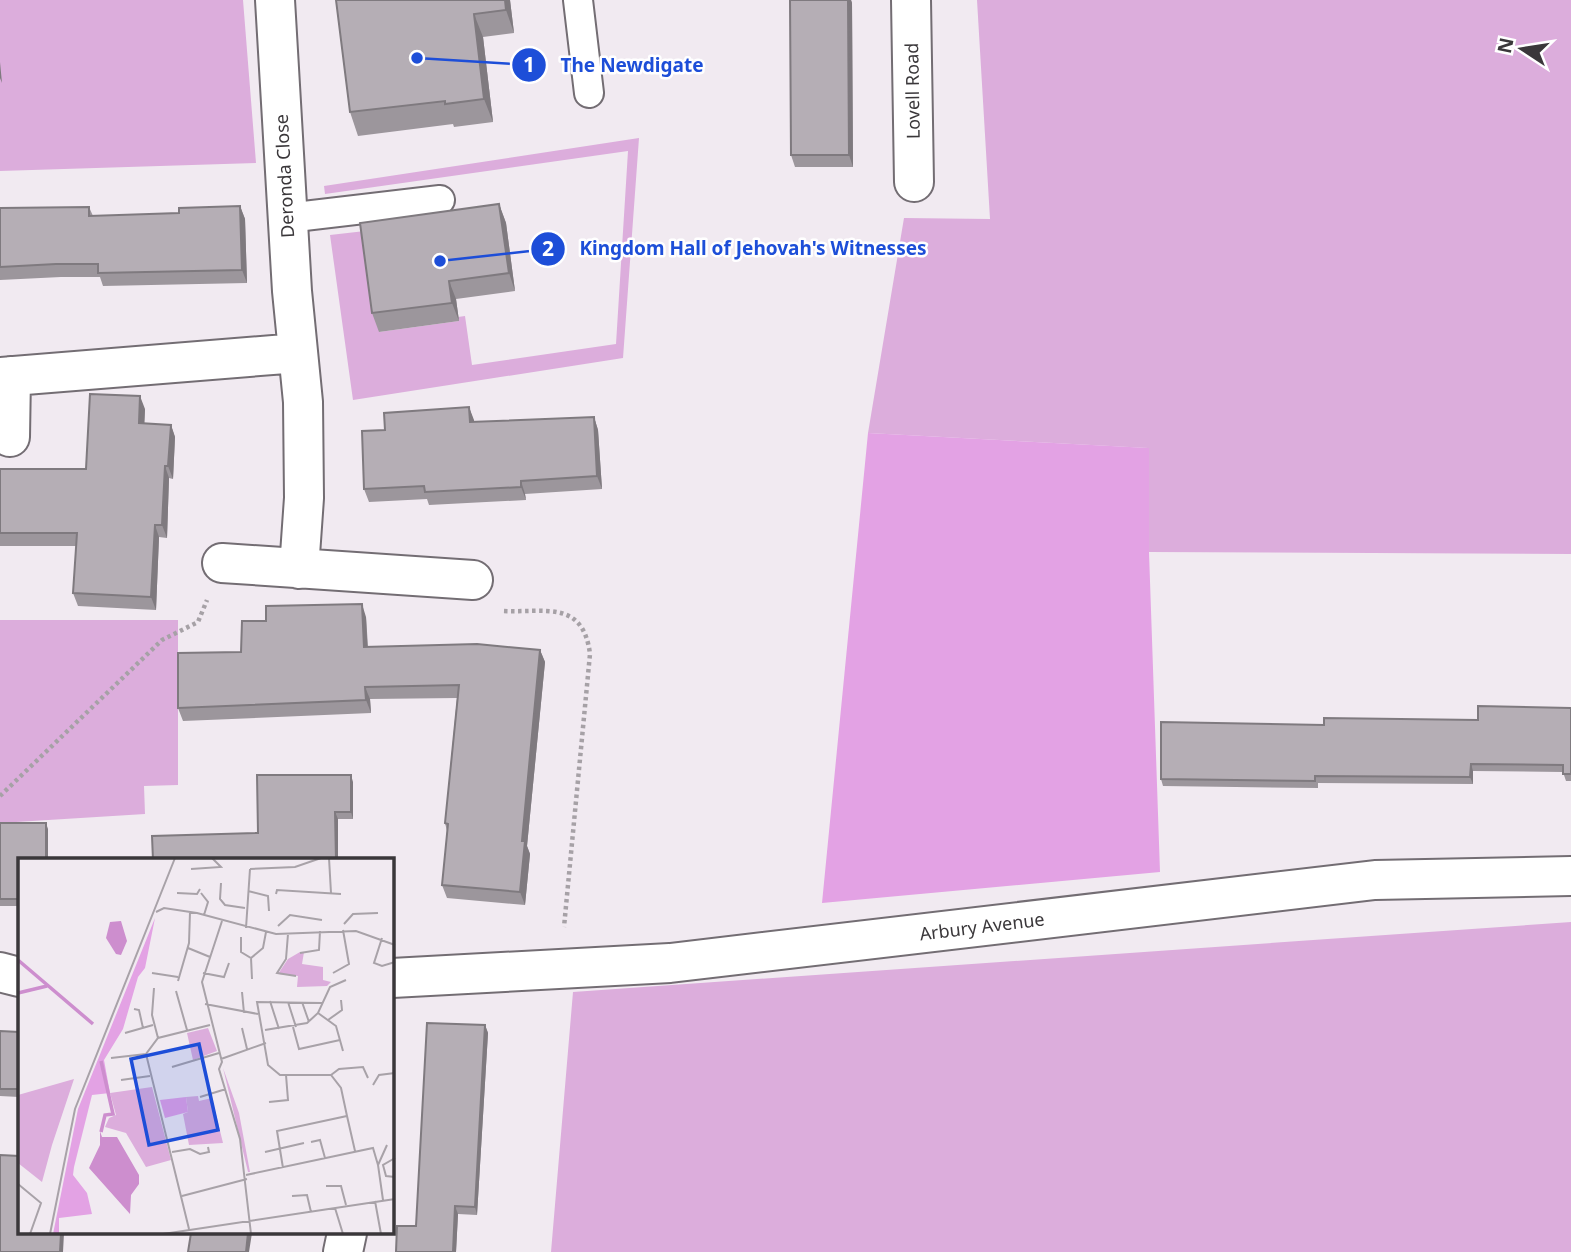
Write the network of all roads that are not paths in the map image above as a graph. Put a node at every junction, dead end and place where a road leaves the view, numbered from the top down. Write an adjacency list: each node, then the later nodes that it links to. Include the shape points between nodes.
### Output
1 (275, 0): 7 (street, Deronda Close)
2 (578, 0): 4 (lane)
3 (911, 0): 5 (street, Lovell Road)
4 (589, 93)
5 (914, 182)
6 (440, 200): 7 (lane)
7 (287, 218): 8 (street, Deronda Close)
8 (298, 353): 9 (street); 12 (street, Deronda Close, via 305,450)
9 (6, 377): 10 (street)
10 (10, 437)
11 (222, 564): 12 (street)
12 (299, 569): 13 (street)
13 (473, 580)
14 (1571, 876): 17 (street, Arbury Avenue, via 1375,880 670,963)
15 (0, 972): 16 (street)
16 (18, 977)
17 (394, 978)
18 (347, 1234): 19 (street)
19 (343, 1252)

